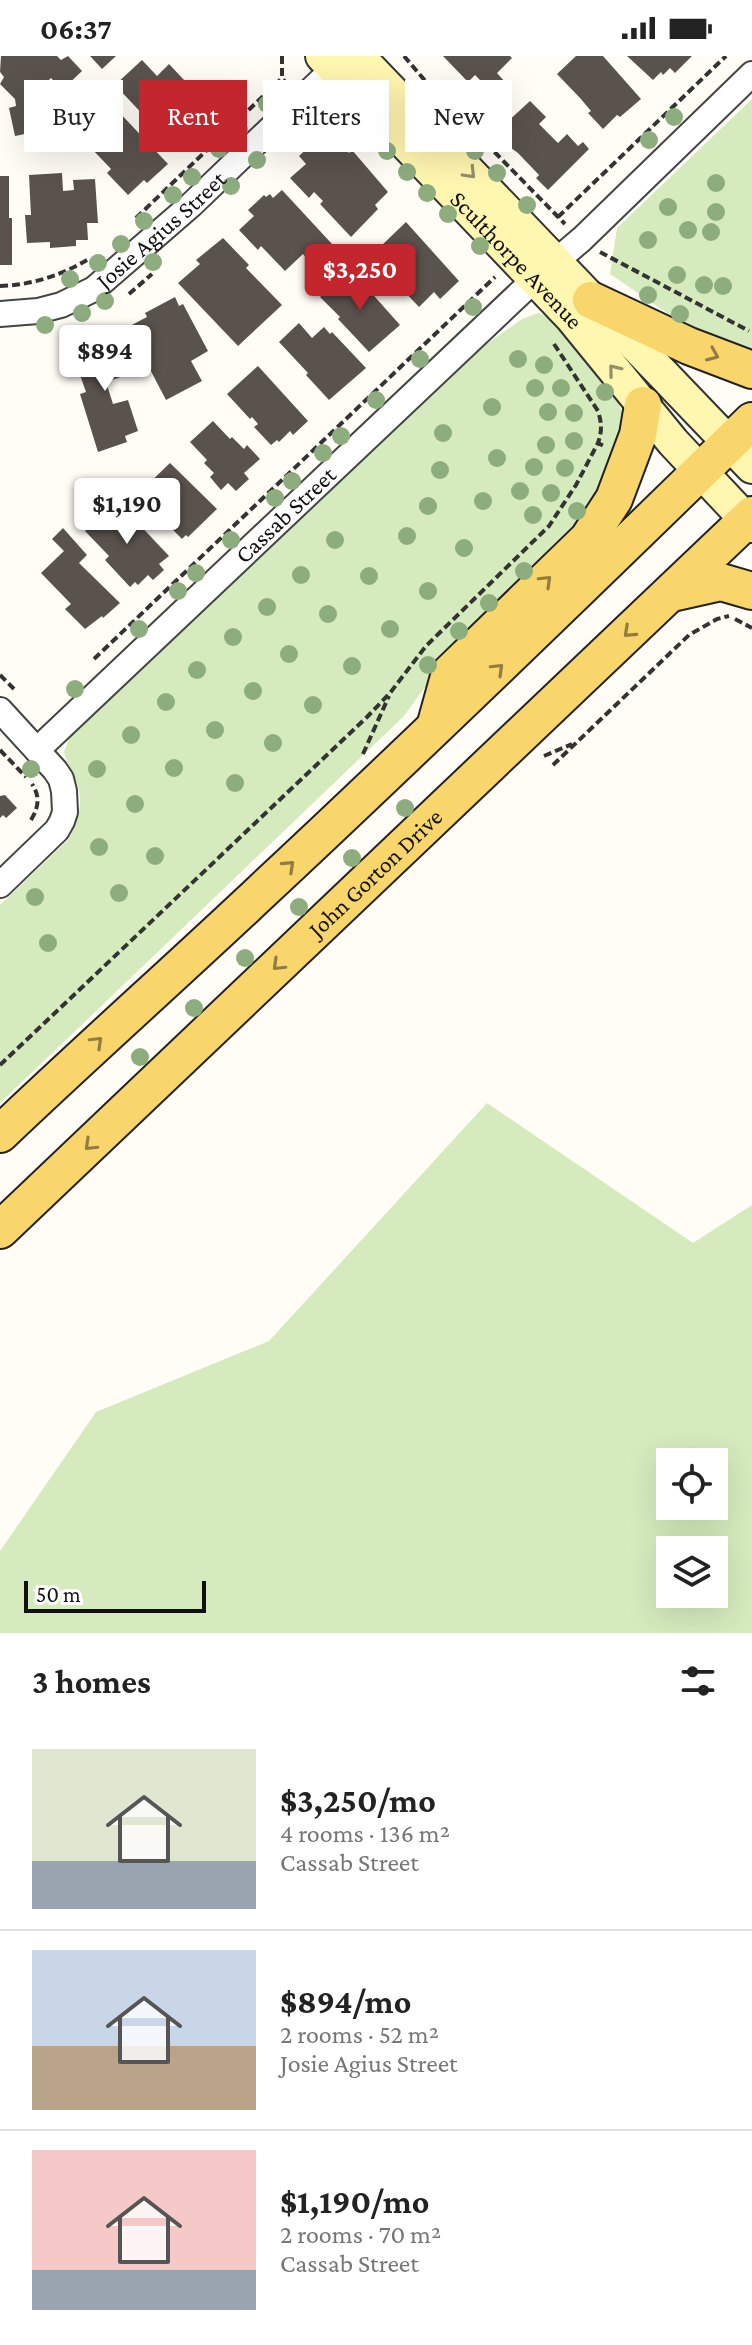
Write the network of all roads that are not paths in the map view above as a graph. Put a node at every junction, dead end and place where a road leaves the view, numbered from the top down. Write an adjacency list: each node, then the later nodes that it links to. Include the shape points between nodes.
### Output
1 (338, 60): 3 (street, Sculthorpe Avenue); 5 (street, Josie Agius Street, via 191,205 94,289 61,305)
2 (752, 74): 3 (street, Cassab Street)
3 (545, 271): 4 (street, Sculthorpe Avenue); 7 (street, Sculthorpe Avenue, one-way to 3, via 571,317); 15 (street, Cassab Street)
4 (591, 300): 6 (main road, one-way to 6); 8 (street, Sculthorpe Avenue)
5 (0, 314)
6 (752, 370)
7 (643, 405): 9 (street, Sculthorpe Avenue); 14 (main road, one-way to 7, via 450,673 588,539 614,499 613,451 638,435)
8 (744, 444): 9 (main road)
9 (701, 471): 10 (street, Sculthorpe Avenue); 14 (main road, one-way to 9)
10 (750, 520): 11 (main road, John Gorton Drive)
11 (669, 594): 12 (main road, via 721,582); 18 (main road, John Gorton Drive, one-way to 18)
12 (741, 604)
13 (0, 710): 15 (street)
14 (435, 728): 17 (main road, one-way to 14)
15 (37, 750): 16 (street, via 61,779 65,812 57,830)
16 (0, 885)
17 (0, 1134)
18 (0, 1230)

